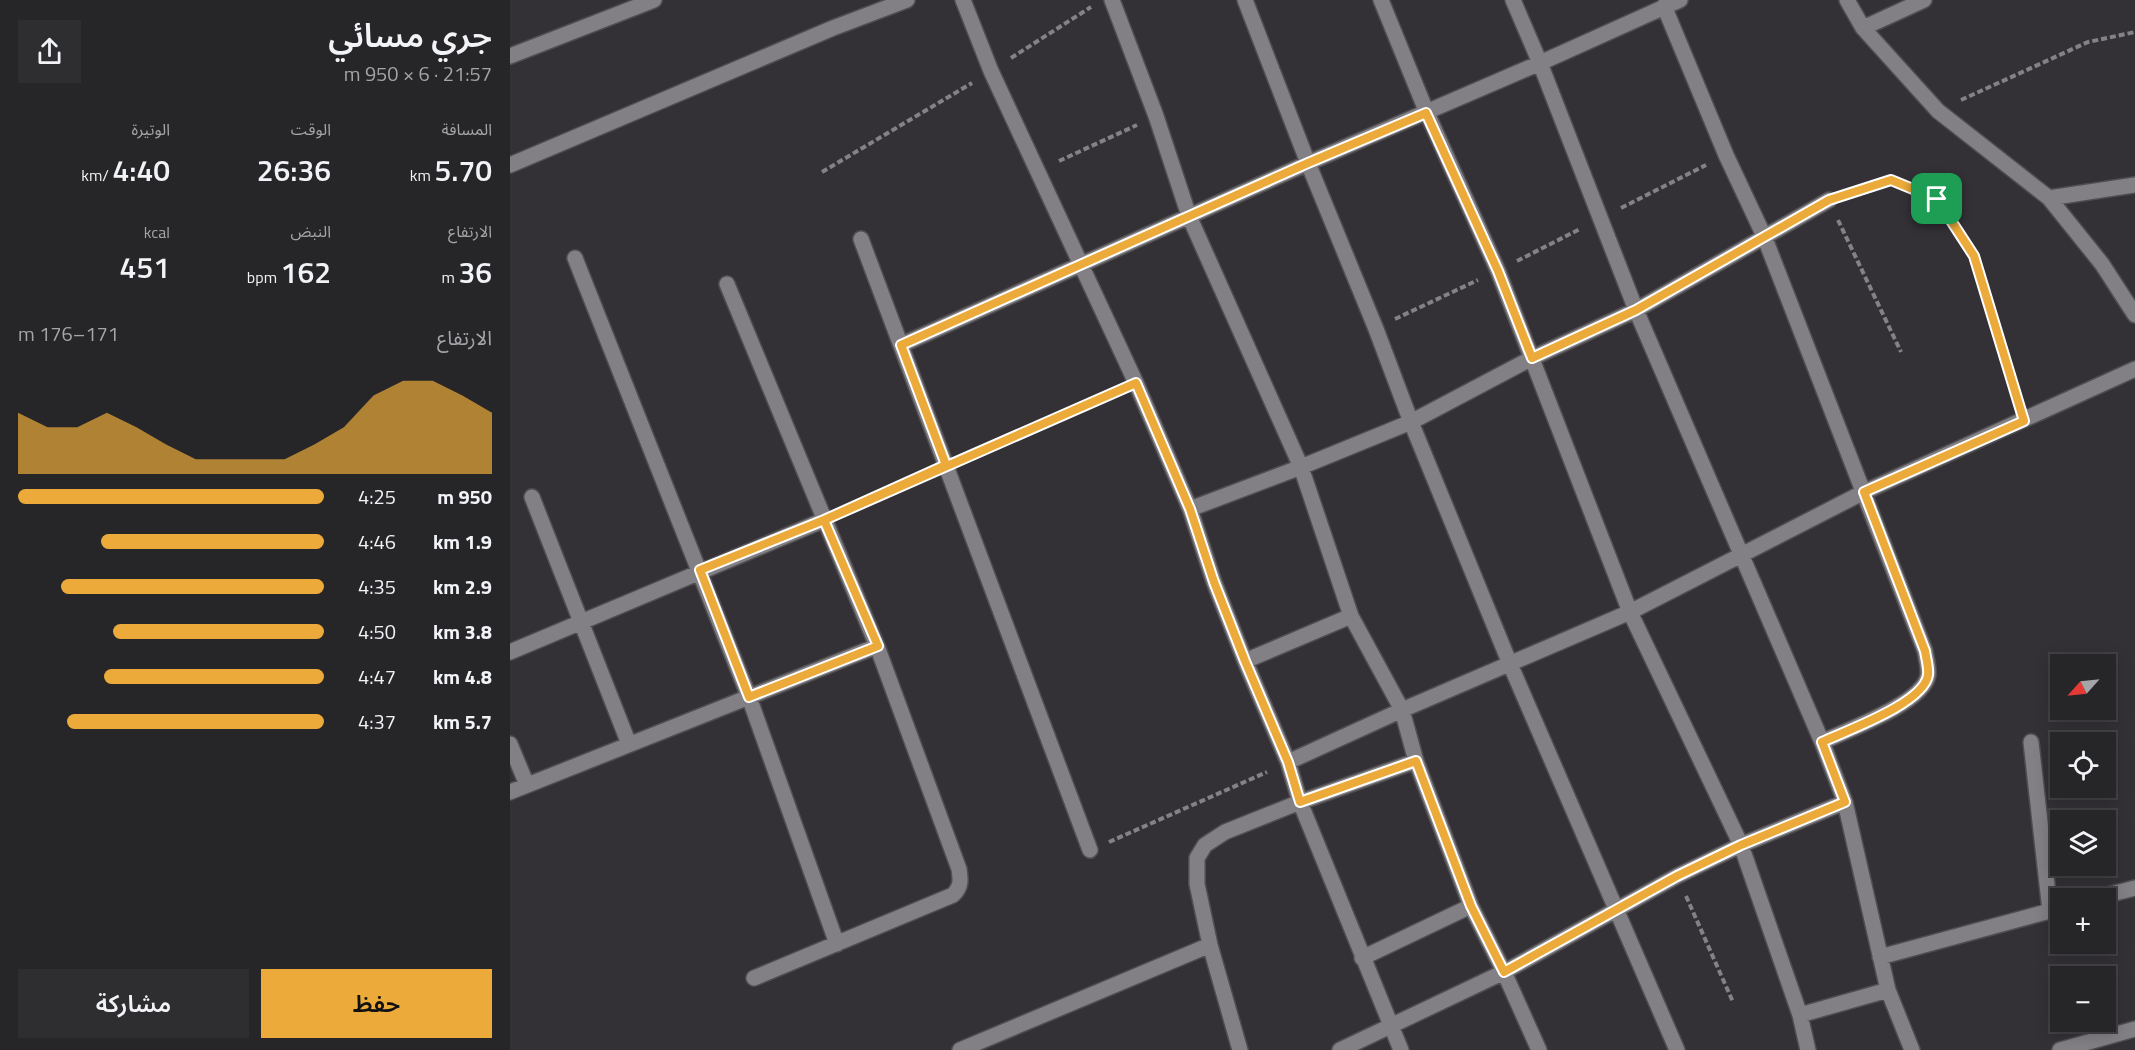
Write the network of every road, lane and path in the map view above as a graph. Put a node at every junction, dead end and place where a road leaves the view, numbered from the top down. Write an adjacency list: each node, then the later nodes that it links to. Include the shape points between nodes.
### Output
1 (654, 0): 15 (street)
2 (906, 0): 22 (street)
3 (963, 0): 17 (street)
4 (1112, 0): 20 (street)
5 (1245, 0): 21 (street)
6 (1381, 0): 19 (street)
7 (1513, 0): 16 (street)
8 (1680, 0): 12 (street)
9 (1847, 0): 13 (street)
10 (1924, 0): 13 (street)
11 (1091, 6): 17 (path)
12 (1664, 6): 16 (street); 29 (street, via 1725,155)
13 (1863, 28): 18 (street)
14 (2135, 32): 18 (path, via 2088,42)
15 (510, 56)
16 (1540, 63): 19 (street); 35 (street)
17 (991, 71): 23 (street); 24 (path)
18 (1938, 111): 26 (street)
19 (1426, 113): 21 (street); 33 (street)
20 (1156, 116): 23 (path); 28 (street)
21 (1308, 163): 28 (street); 37 (street)
22 (510, 165)
23 (1036, 171): 32 (street)
24 (822, 172)
25 (2135, 185): 26 (street)
26 (2049, 198): 36 (street, via 2102,264)
27 (1829, 200): 29 (street); 39 (path); 43 (path, via 1891,180 1937,199 1974,256)
28 (1189, 216): 32 (street); 46 (street)
29 (1764, 236): 35 (street); 47 (street)
30 (861, 239): 38 (street)
31 (575, 258): 52 (street)
32 (1081, 265): 38 (street); 42 (street)
33 (1498, 271): 37 (path); 40 (street)
34 (727, 284): 50 (street)
35 (1636, 310): 40 (street); 51 (street)
36 (2135, 315)
37 (1376, 328): 44 (street)
38 (901, 345): 45 (street)
39 (1901, 352)
40 (1532, 358): 44 (street); 53 (street)
41 (2135, 369): 43 (street)
42 (1136, 383): 45 (path); 49 (street)
43 (2024, 421): 47 (street)
44 (1411, 422): 46 (street); 59 (street)
45 (946, 465): 50 (path); 73 (street)
46 (1301, 467): 49 (street); 54 (street)
47 (1864, 492): 51 (street); 62 (street, via 1925,651 1928,674 1922,689 1906,702)
48 (532, 497): 55 (street)
49 (1190, 509): 58 (street)
50 (824, 520): 52 (street); 56 (street)
51 (1742, 553): 53 (street); 62 (street)
52 (700, 570): 55 (street); 60 (street)
53 (1630, 612): 59 (street); 72 (street)
54 (1351, 616): 58 (street); 61 (street)
55 (581, 621): 57 (street); 65 (street)
56 (878, 646): 60 (street); 81 (street, via 961,880 953,895)
57 (510, 652)
58 (1245, 661): 67 (street)
59 (1510, 664): 61 (street); 79 (street)
60 (749, 697): 65 (street); 81 (street)
61 (1402, 711): 66 (street); 67 (street)
62 (1822, 742): 71 (street)
63 (2031, 742): 75 (street)
64 (510, 744): 68 (street)
65 (629, 744): 68 (street)
66 (1416, 761): 70 (street); 78 (street)
67 (1288, 762): 70 (street); 73 (path)
68 (526, 785): 69 (street)
69 (510, 792)
70 (1300, 802): 82 (street, via 1205,844 1197,858 1197,884); 84 (street)
71 (1845, 802): 72 (street); 83 (street)
72 (1741, 845): 74 (street); 89 (street)
73 (1090, 850)
74 (1677, 876): 79 (street); 88 (path)
75 (2053, 888)
76 (2135, 888): 77 (street)
77 (2116, 893)
78 (1471, 906): 84 (street); 85 (street)
79 (1617, 910): 85 (street); 97 (street)
80 (2050, 912): 83 (street)
81 (837, 944): 86 (street)
82 (1210, 945): 92 (street); 93 (street)
83 (1880, 957): 87 (street)
84 (1362, 958): 90 (street)
85 (1504, 972): 90 (street); 96 (street)
86 (754, 978)
87 (1888, 990): 89 (street); 99 (street)
88 (1732, 1002)
89 (1800, 1015): 98 (street)
90 (1391, 1026): 94 (street); 95 (street)
91 (2135, 1029): 100 (street)
92 (960, 1050)
93 (1240, 1050)
94 (1340, 1050)
95 (1401, 1050)
96 (1539, 1050)
97 (1677, 1050)
98 (1808, 1050)
99 (1912, 1050)
100 (2060, 1050)

